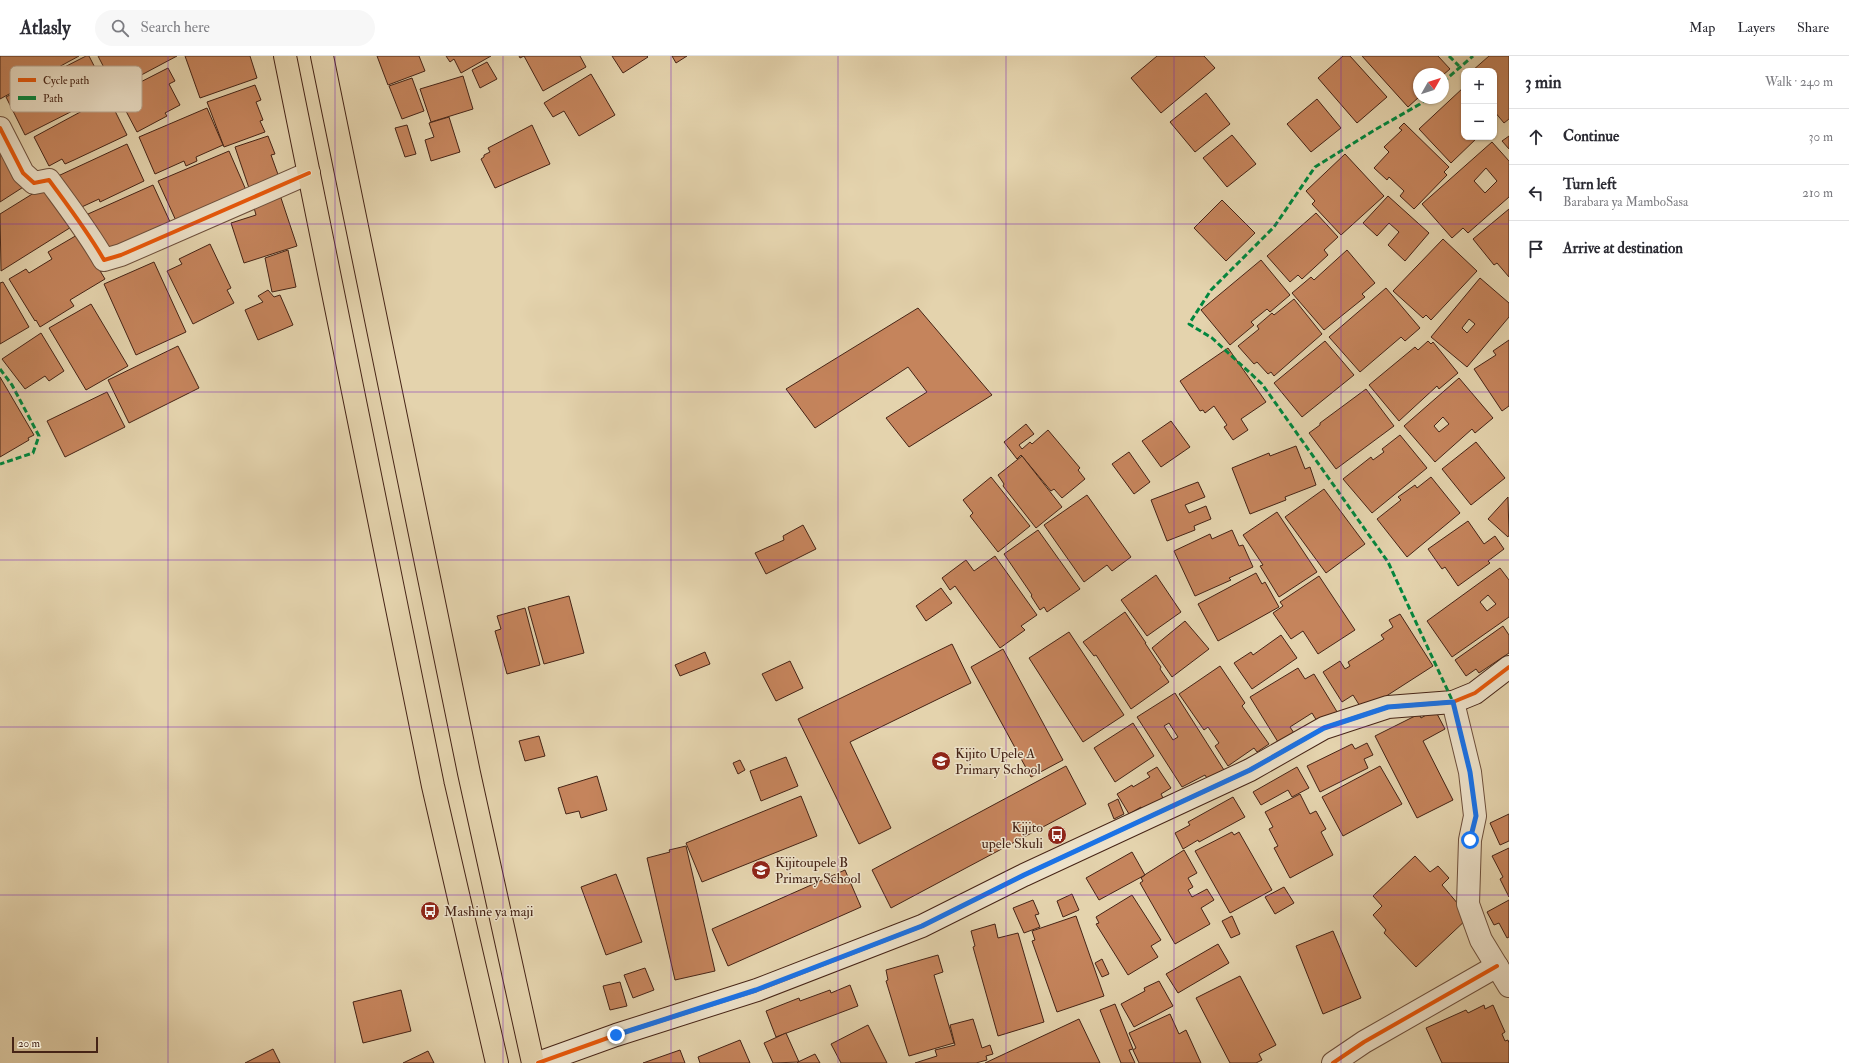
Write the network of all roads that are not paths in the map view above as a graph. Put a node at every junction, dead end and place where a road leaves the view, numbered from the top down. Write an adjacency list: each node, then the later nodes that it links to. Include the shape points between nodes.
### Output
1 (285, 56): 4 (main road)
2 (322, 56): 10 (main road, via 469,773)
3 (0, 128): 4 (street, via 23,173 34,183 49,180 90,235 104,260 121,255)
4 (309, 173): 9 (main road, via 433,786)
5 (1509, 667): 6 (street, via 1475,693)
6 (1453, 702): 7 (street, via 1470,772 1476,816 1470,840 1468,904 1481,940); 11 (street, via 1388,707 1324,728 1250,770 1024,875 922,926 756,990)
7 (1497, 966): 8 (street); 12 (street, via 1364,1042)
8 (1509, 986)
9 (497, 1063)
10 (533, 1063)
11 (538, 1063)
12 (1333, 1063)

